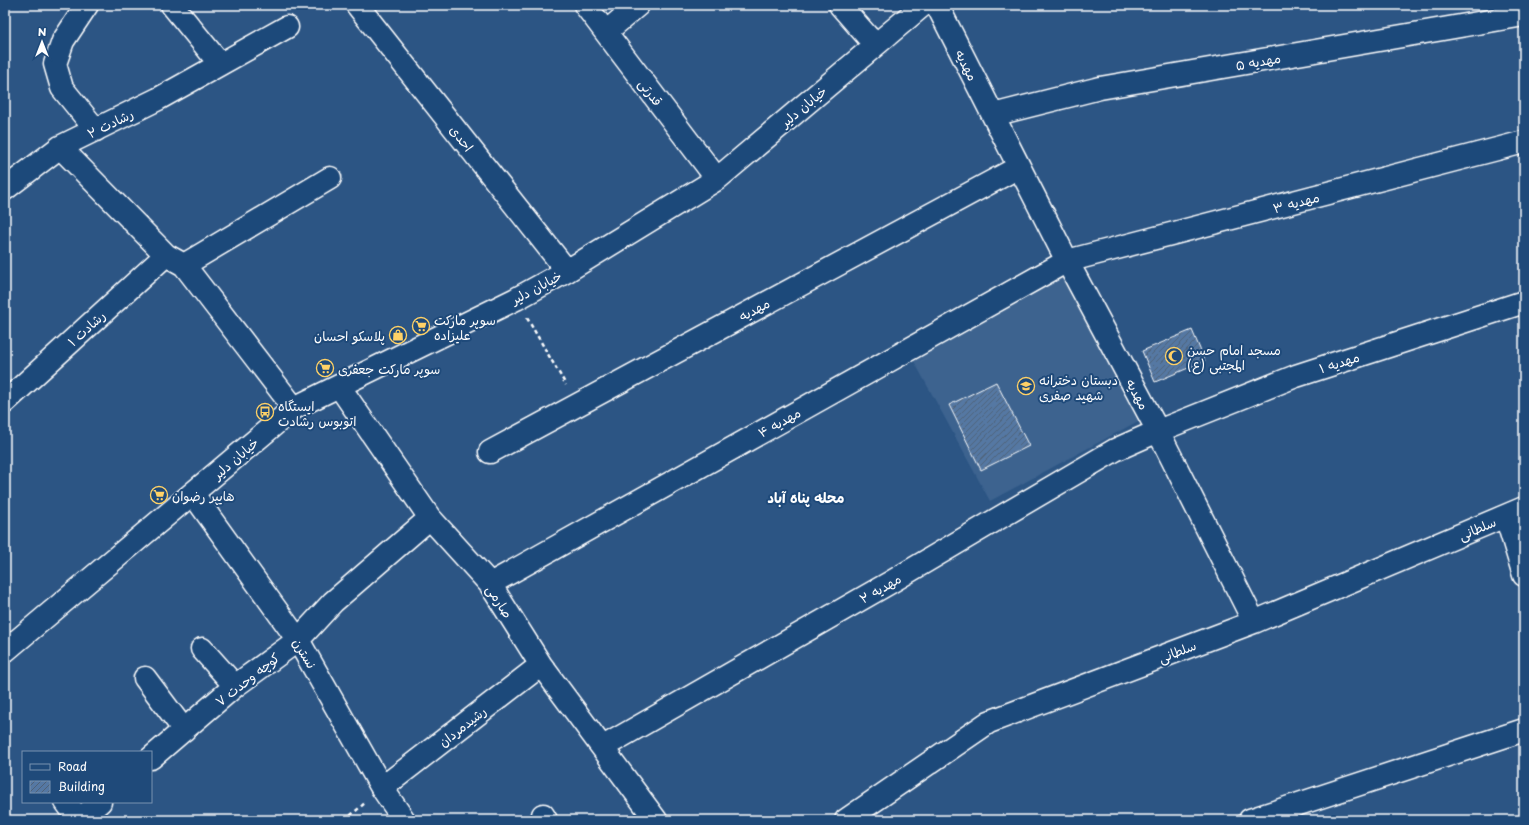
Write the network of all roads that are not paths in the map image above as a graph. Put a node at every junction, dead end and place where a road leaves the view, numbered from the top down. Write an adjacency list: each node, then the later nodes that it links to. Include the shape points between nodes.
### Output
1 (88, 5): 15 (street, via 63,41 55,64 62,88)
2 (172, 5): 13 (street)
3 (357, 5): 24 (street, احدی)
4 (585, 5): 11 (street, قدرتی)
5 (638, 5): 11 (street)
6 (840, 5): 12 (street)
7 (923, 5): 12 (street, خیابان دلیر)
8 (937, 5): 14 (street, مهدیه)
9 (1524, 15): 14 (street, مهدیه ۵, via 1100,88)
10 (287, 27): 13 (street, رشادت ۲)
11 (606, 32): 20 (street, قدرتی)
12 (875, 45): 20 (street, خیابان دلیر)
13 (220, 64): 15 (street, رشادت ۲)
14 (993, 115): 18 (street, مهدیه)
15 (96, 130): 17 (street, رشادت ۲)
16 (1524, 142): 23 (street, مهدیه ۳)
17 (60, 147): 21 (street, رشادت ۲); 22 (street)
18 (1019, 167): 23 (street, مهدیه); 30 (street, مهدیه)
19 (330, 178): 22 (street, رشادت ۱)
20 (717, 179): 24 (street, خیابان دلیر)
21 (5, 188)
22 (175, 260): 27 (street, رشادت ۱); 28 (street)
23 (1067, 261): 29 (street, مهدیه); 35 (street, مهدیه ۴)
24 (567, 271): 26 (street, خیابان دلیر, via 516,299)
25 (1524, 302): 29 (street, مهدیه ۱, via 1296,376)
26 (338, 386): 28 (street, خیابان دلیر); 33 (street, صارمی)
27 (5, 402)
28 (294, 408): 31 (street, خیابان دلیر)
29 (1158, 431): 36 (street, مهدیه); 45 (street, مهدیه ۲, via 1115,450)
30 (490, 452)
31 (193, 494): 37 (street, نسترن); 39 (street, خیابان دلیر)
32 (1515, 512): 34 (street); 36 (street, سلطانی)
33 (430, 518): 35 (street, صارمی); 37 (street, کوچه وحدت ۷, via 333,602)
34 (1524, 575)
35 (490, 584): 40 (street, صارمی)
36 (1254, 622): 53 (street, سلطانی, via 989,722)
37 (298, 640): 42 (street, کوچه وحدت ۷); 47 (street, نسترن)
38 (202, 649): 42 (street)
39 (5, 651)
40 (541, 665): 45 (street, صارمی); 47 (street, رشیدمردان)
41 (145, 678): 43 (street)
42 (235, 686): 43 (street, کوچه وحدت ۷)
43 (184, 730): 46 (street, کوچه وحدت ۷)
44 (1524, 730): 54 (street)
45 (604, 747): 52 (street, صارمی)
46 (152, 757)
47 (382, 788): 51 (street, نسترن)
48 (67, 803): 50 (street)
49 (99, 803): 50 (street)
50 (78, 820)
51 (404, 820)
52 (656, 820)
53 (846, 820)
54 (1250, 820)

